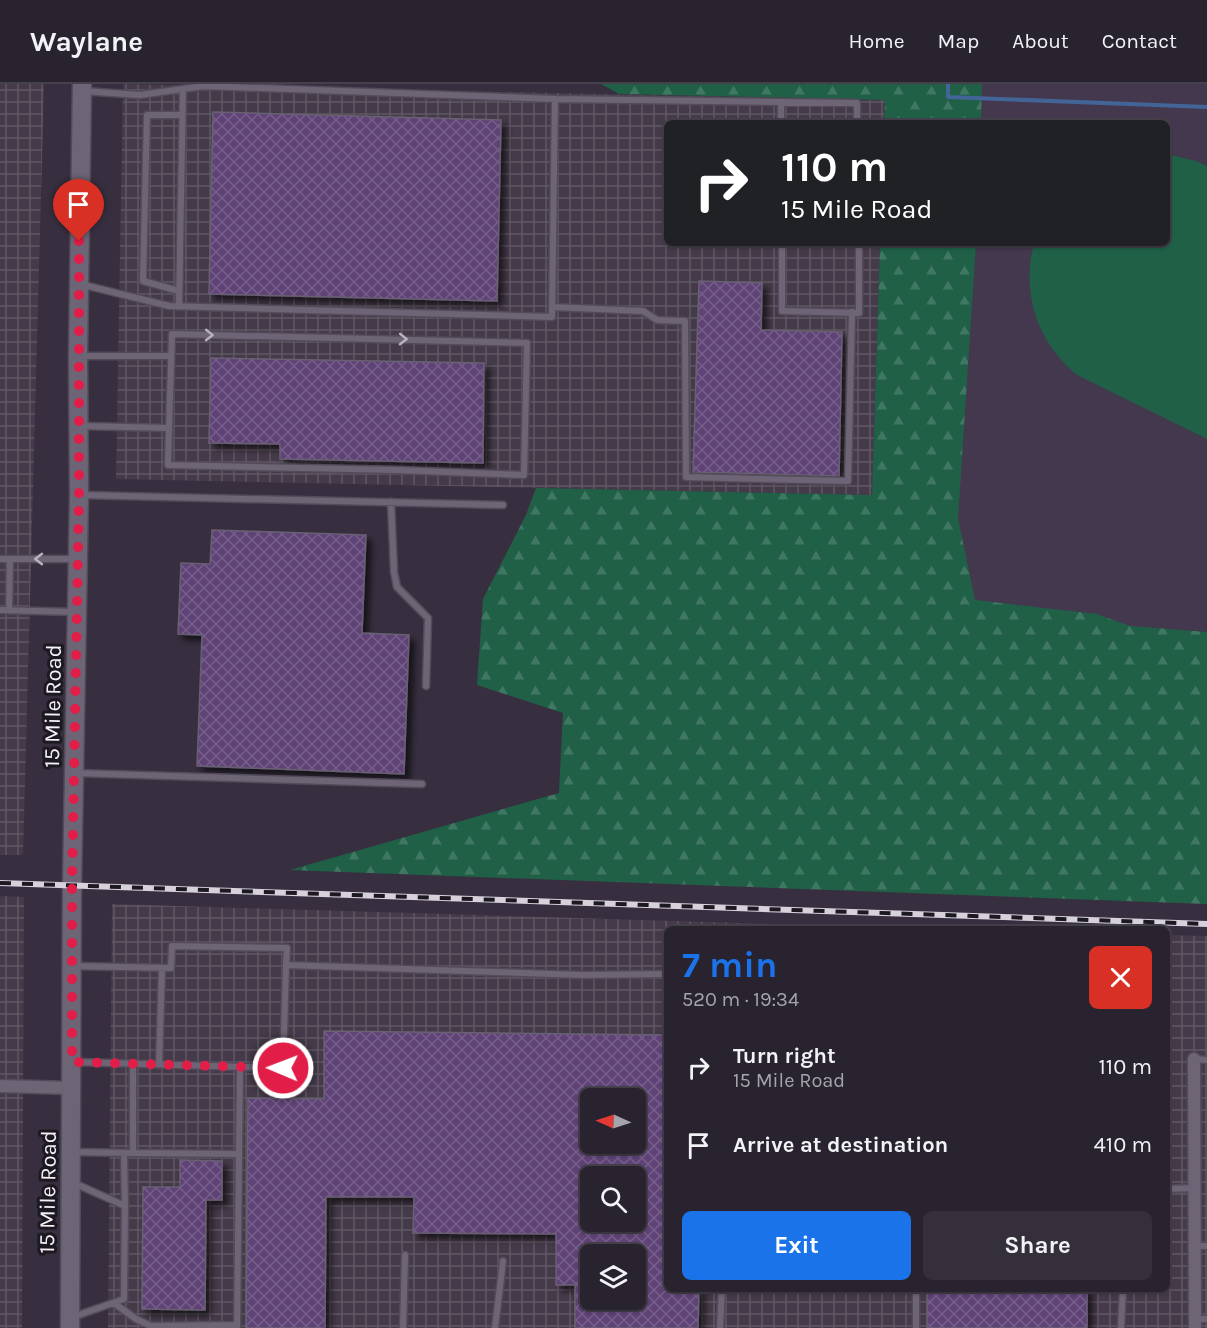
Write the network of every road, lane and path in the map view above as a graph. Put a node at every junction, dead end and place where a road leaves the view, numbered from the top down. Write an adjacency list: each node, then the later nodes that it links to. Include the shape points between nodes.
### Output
1 (82, 88): 2 (lane, via 140,95); 10 (main road, 15 Mile Road)
2 (183, 89): 3 (lane, via 204,86); 5 (lane)
3 (555, 99): 4 (lane); 13 (lane)
4 (781, 102): 6 (lane); 7 (lane, via 857,104)
5 (182, 115): 11 (lane); 11 (lane, via 147,115 143,269 143,280)
6 (782, 120)
7 (857, 120)
8 (782, 246): 14 (lane, via 782,311)
9 (859, 246): 14 (lane, via 859,313)
10 (78, 284): 12 (lane); 15 (main road, 15 Mile Road)
11 (179, 291): 12 (lane)
12 (179, 306): 13 (lane, via 552,317)
13 (552, 307): 14 (lane, via 643,311 657,320 686,321 686,477 848,481)
14 (852, 312)
15 (78, 356): 16 (lane); 17 (main road, 15 Mile Road)
16 (171, 356): 18 (lane); 18 (lane, one-way to 18, via 172,334 527,342 524,475 168,465)
17 (78, 426): 18 (lane); 19 (main road, 15 Mile Road)
18 (169, 428)
19 (79, 495): 20 (lane); 24 (main road, 15 Mile Road)
20 (390, 502): 21 (lane); 28 (lane, via 397,587 428,618)
21 (503, 505)
22 (0, 559): 23 (lane)
23 (10, 559): 24 (lane, one-way to 23); 26 (lane)
24 (78, 559): 27 (main road, 15 Mile Road)
25 (0, 610): 26 (lane)
26 (9, 610): 27 (lane)
27 (77, 612): 29 (main road, 15 Mile Road)
28 (426, 686)
29 (75, 773): 30 (lane); 32 (main road, 15 Mile Road)
30 (422, 784)
31 (286, 965): 33 (lane, via 287,948 172,946 171,968); 34 (lane); 40 (lane, via 283,1068)
32 (72, 966): 33 (lane); 37 (main road, 15 Mile Road)
33 (162, 968): 39 (lane)
34 (664, 974)
35 (1194, 1059): 36 (lane); 48 (street)
36 (1207, 1060)
37 (72, 1062): 38 (lane); 42 (main road, 15 Mile Road)
38 (133, 1064): 39 (lane); 45 (lane)
39 (159, 1065): 40 (lane)
40 (240, 1067): 46 (lane)
41 (0, 1086): 42 (street)
42 (72, 1088): 43 (main road, 15 Mile Road)
43 (71, 1152): 44 (lane); 47 (main road, 15 Mile Road)
44 (124, 1153): 45 (lane); 50 (lane)
45 (133, 1153): 46 (lane)
46 (238, 1154): 60 (lane)
47 (71, 1182): 50 (lane); 59 (main road, 15 Mile Road)
48 (1194, 1188): 49 (lane); 51 (street)
49 (1170, 1189)
50 (124, 1206): 57 (lane, via 124,1299)
51 (1201, 1246): 58 (street)
52 (405, 1255): 63 (lane)
53 (503, 1261): 64 (lane)
54 (722, 1292): 65 (lane)
55 (916, 1292): 66 (lane)
56 (1123, 1292): 67 (lane)
57 (114, 1303): 59 (lane); 61 (lane, via 136,1319)
58 (1199, 1322)
59 (70, 1323)
60 (237, 1326): 62 (lane)
61 (164, 1327): 62 (lane)
62 (202, 1327)
63 (403, 1328)
64 (495, 1328)
65 (720, 1328)
66 (916, 1328)
67 (1121, 1328)

